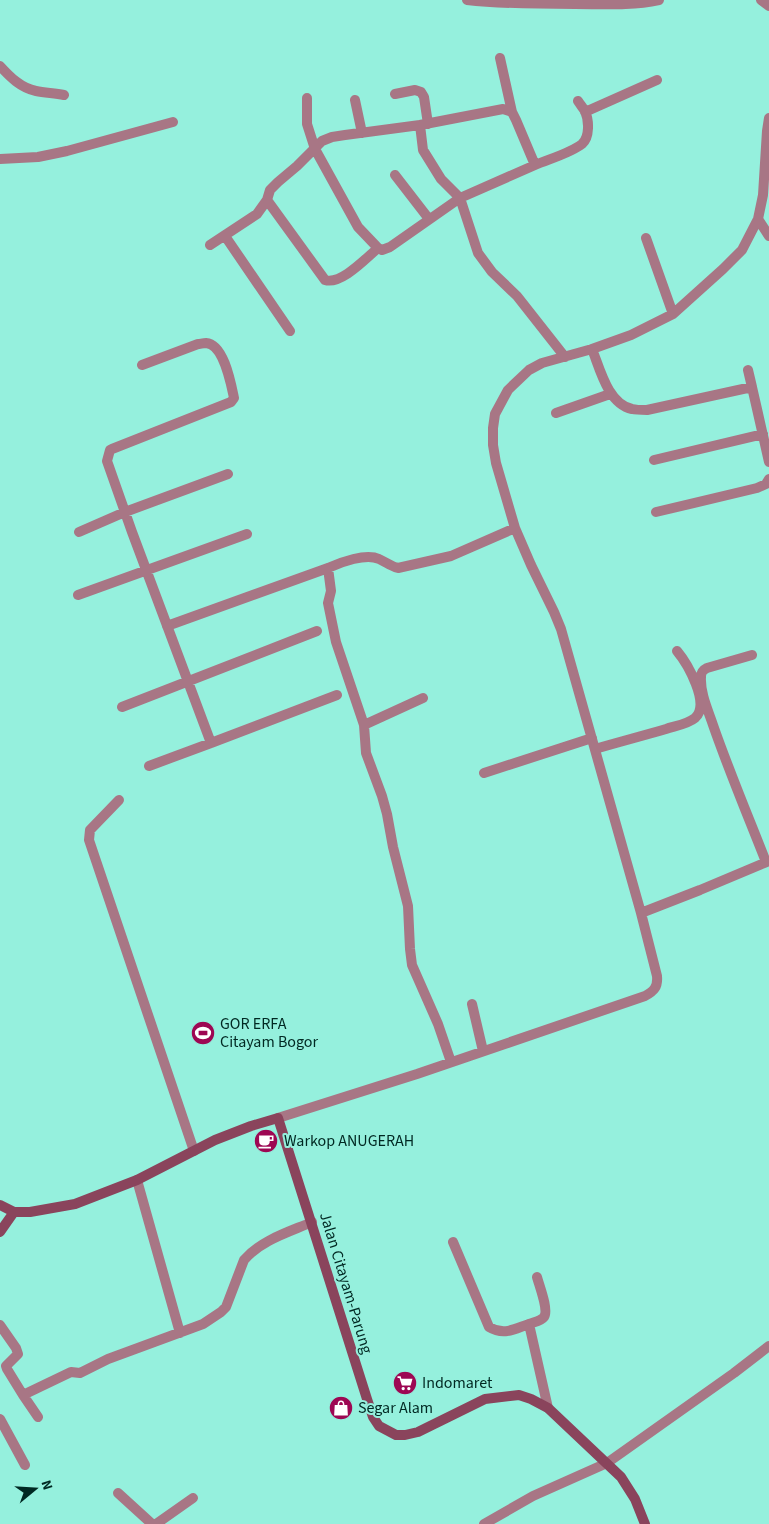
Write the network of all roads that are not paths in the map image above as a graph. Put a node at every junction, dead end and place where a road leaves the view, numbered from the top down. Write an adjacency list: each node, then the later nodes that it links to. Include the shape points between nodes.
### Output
1 (467, 0): 2 (street, via 615,4)
2 (659, 0)
3 (761, 0): 4 (street)
4 (769, 6)
5 (500, 58): 13 (street)
6 (0, 66): 8 (street, via 10,77 34,91)
7 (657, 80): 14 (street)
8 (64, 94)
9 (395, 94): 17 (street, via 420,92 424,97)
10 (306, 98): 19 (street, via 307,124)
11 (355, 100): 18 (street)
12 (578, 101): 14 (street)
13 (512, 112): 17 (street, via 503,109); 21 (street)
14 (585, 112): 21 (street, via 588,129 582,144)
15 (769, 118): 23 (street)
16 (173, 122): 20 (street, via 67,151 38,157)
17 (424, 124): 18 (street); 24 (street, via 422,150 441,179)
18 (362, 133): 19 (street, via 332,137)
19 (315, 149): 25 (street, via 270,190); 32 (street, via 358,226)
20 (0, 159)
21 (536, 165): 24 (street)
22 (395, 175): 26 (street)
23 (767, 179): 27 (street)
24 (460, 198): 26 (street); 36 (street, via 478,253)
25 (267, 200): 28 (street, via 257,214); 32 (street, via 325,280 332,281 345,275)
26 (429, 219): 32 (street, via 390,248)
27 (758, 219): 29 (street); 33 (street, via 742,250)
28 (225, 236): 31 (street); 34 (street)
29 (769, 236)
30 (646, 238): 33 (street)
31 (210, 245)
32 (378, 248)
33 (673, 314): 35 (street, via 631,335)
34 (290, 331)
35 (592, 349): 36 (street); 40 (street)
36 (565, 357): 49 (street, via 529,370 508,390 495,414 495,454)
37 (142, 366): 47 (street, via 207,343 220,354 234,398 222,407 110,450 107,461)
38 (748, 370): 39 (street)
39 (752, 386): 40 (street, via 647,410 624,406); 42 (street)
40 (610, 394): 41 (street)
41 (556, 413)
42 (763, 434): 43 (street); 44 (street)
43 (654, 460)
44 (769, 462)
45 (228, 474): 47 (street)
46 (769, 479): 48 (street, via 757,488)
47 (125, 512): 50 (street); 53 (street)
48 (656, 512)
49 (515, 528): 52 (street, via 451,556 398,568 379,558 367,557); 64 (street, via 561,629)
50 (79, 532)
51 (247, 534): 53 (street)
52 (328, 568): 55 (street); 63 (street, via 331,591 328,602 336,642)
53 (146, 571): 54 (street); 55 (street)
54 (78, 595)
55 (167, 626): 59 (street)
56 (317, 631): 59 (street)
57 (677, 651): 66 (street, via 697,684 700,707 696,718)
58 (752, 655): 70 (street, via 707,668 701,675 706,702 726,763)
59 (188, 681): 62 (street); 65 (street)
60 (337, 695): 65 (street)
61 (423, 698): 63 (street)
62 (122, 707)
63 (364, 725): 74 (street, via 366,753 387,814 408,906 412,965)
64 (592, 738): 66 (street); 68 (street)
65 (211, 743): 67 (street)
66 (595, 749): 71 (street)
67 (149, 766)
68 (484, 773)
69 (119, 800): 76 (street, via 90,830 89,840)
70 (767, 861): 71 (street)
71 (641, 913): 73 (street, via 657,976 656,989 645,996)
72 (472, 1004): 73 (street)
73 (483, 1051): 74 (street)
74 (451, 1062): 75 (street)
75 (278, 1118): 76 (street, via 250,1126); 80 (street, Jalan Citayam-Parung)
76 (194, 1151): 77 (street)
77 (137, 1180): 79 (street, via 74,1204); 86 (street)
78 (0, 1205): 79 (street)
79 (14, 1212): 81 (street)
80 (312, 1222): 86 (street, via 265,1242 248,1254 226,1307 203,1324); 89 (street, Jalan Citayam-Parung, via 367,1399 379,1426 396,1435 418,1432 485,1399 507,1395 519,1395)
81 (0, 1232)
82 (452, 1242): 84 (street, via 489,1327 504,1332)
83 (537, 1276): 84 (street, via 546,1310 545,1316)
84 (529, 1324): 89 (street)
85 (0, 1326): 88 (street, via 16,1348 18,1354 6,1366)
86 (180, 1333): 88 (street, via 108,1358 80,1373 72,1372)
87 (769, 1346): 92 (street)
88 (23, 1395): 90 (street)
89 (548, 1408): 92 (street, Jalan Citayam-Parung)
90 (38, 1417)
91 (0, 1419): 93 (street)
92 (607, 1463): 98 (street, via 533,1496); 99 (street, Jalan Citayam-Parung, via 628,1486)
93 (25, 1465)
94 (118, 1493): 96 (street)
95 (193, 1498): 97 (street)
96 (152, 1524)
97 (156, 1524)
98 (484, 1524)
99 (645, 1524)

